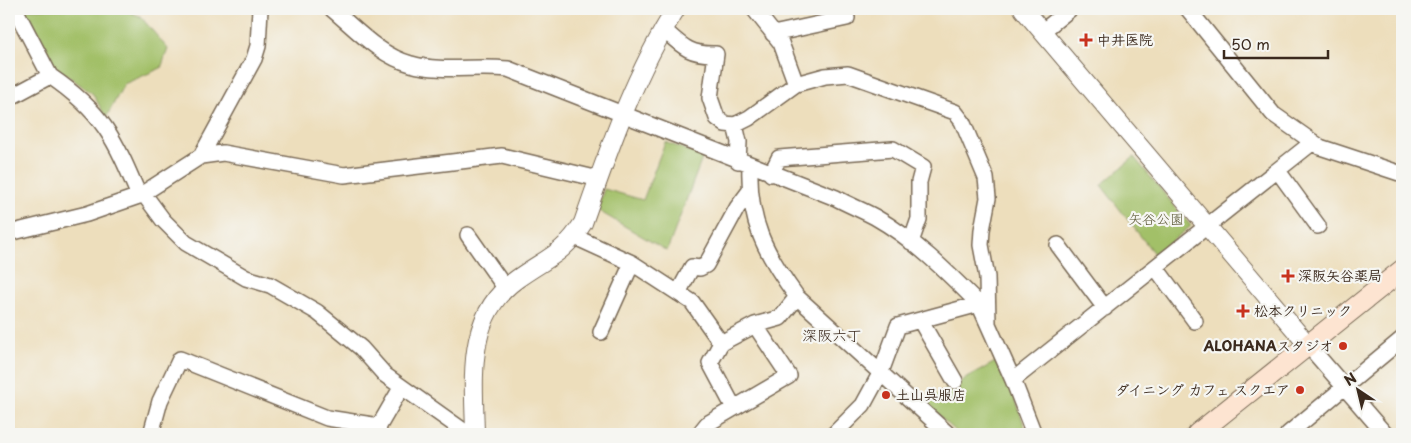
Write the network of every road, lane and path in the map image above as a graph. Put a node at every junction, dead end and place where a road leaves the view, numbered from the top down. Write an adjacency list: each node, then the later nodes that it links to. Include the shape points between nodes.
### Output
1 (15, 9): 13 (street)
2 (260, 9): 19 (street, via 254,59)
3 (332, 9): 16 (street, via 374,44 412,65 508,69)
4 (676, 9): 10 (street)
5 (754, 9): 12 (street)
6 (1023, 9): 11 (street)
7 (1070, 9): 11 (street)
8 (1188, 9): 18 (street, via 1273,114)
9 (847, 18): 12 (street)
10 (663, 29): 16 (street); 17 (street, via 689,51 716,54 710,98 712,107 717,118 725,124)
11 (1042, 32): 28 (street)
12 (773, 34): 14 (street, via 781,43)
13 (50, 76): 15 (street); 26 (street, via 90,106 107,129)
14 (796, 84): 17 (street); 44 (street, via 848,74 955,112 986,178 988,198 981,245 987,277)
15 (9, 98)
16 (622, 113): 20 (street); 24 (street)
17 (735, 125): 20 (street)
18 (1313, 142): 21 (street); 23 (street)
19 (201, 156): 24 (street, via 223,153 344,175 502,156); 26 (street)
20 (744, 163): 22 (street); 25 (street)
21 (1278, 171): 27 (street); 28 (street)
22 (771, 174): 32 (street, via 836,198 875,217); 32 (street, via 779,158 893,149 922,167 919,219)
23 (1402, 174)
24 (599, 179): 31 (street, via 583,223)
25 (749, 192): 38 (street, via 706,265 692,267); 39 (street, via 762,243)
26 (141, 195): 29 (street, via 87,214); 54 (street, via 186,243 246,278 270,285 317,312)
27 (1318, 226)
28 (1208, 227): 35 (street); 49 (street)
29 (9, 233)
30 (468, 235): 37 (street)
31 (574, 237): 34 (street); 37 (street, via 558,254 516,279)
32 (911, 242): 40 (street)
33 (1058, 244): 41 (street)
34 (632, 263): 38 (street); 46 (street)
35 (1156, 268): 41 (street); 43 (street)
36 (1402, 270): 49 (main road)
37 (506, 289): 59 (street, via 499,296 476,341 473,356)
38 (678, 293): 48 (street, via 692,302)
39 (797, 297): 45 (street, via 780,318); 50 (street)
40 (979, 304): 42 (street); 44 (street)
41 (1105, 308): 51 (street)
42 (920, 320): 50 (street, via 898,326); 52 (street)
43 (1195, 321)
44 (988, 324): 51 (street)
45 (755, 325): 48 (street); 55 (street, via 789,376)
46 (601, 332)
47 (1402, 339): 53 (street)
48 (721, 343): 55 (street, via 710,363)
49 (1308, 345): 53 (street); 64 (main road)
50 (881, 372): 61 (street, via 863,405); 62 (street)
51 (1013, 380): 63 (street)
52 (956, 381)
53 (1344, 386): 65 (street); 66 (street)
54 (402, 388): 56 (street); 58 (street)
55 (734, 408): 60 (street, via 707,424)
56 (379, 430): 57 (street, via 327,418 180,358 160,401)
57 (152, 434)
58 (468, 434)
59 (475, 434)
60 (699, 434)
61 (834, 434)
62 (948, 434)
63 (1034, 434)
64 (1197, 434)
65 (1288, 434)
66 (1385, 434)

